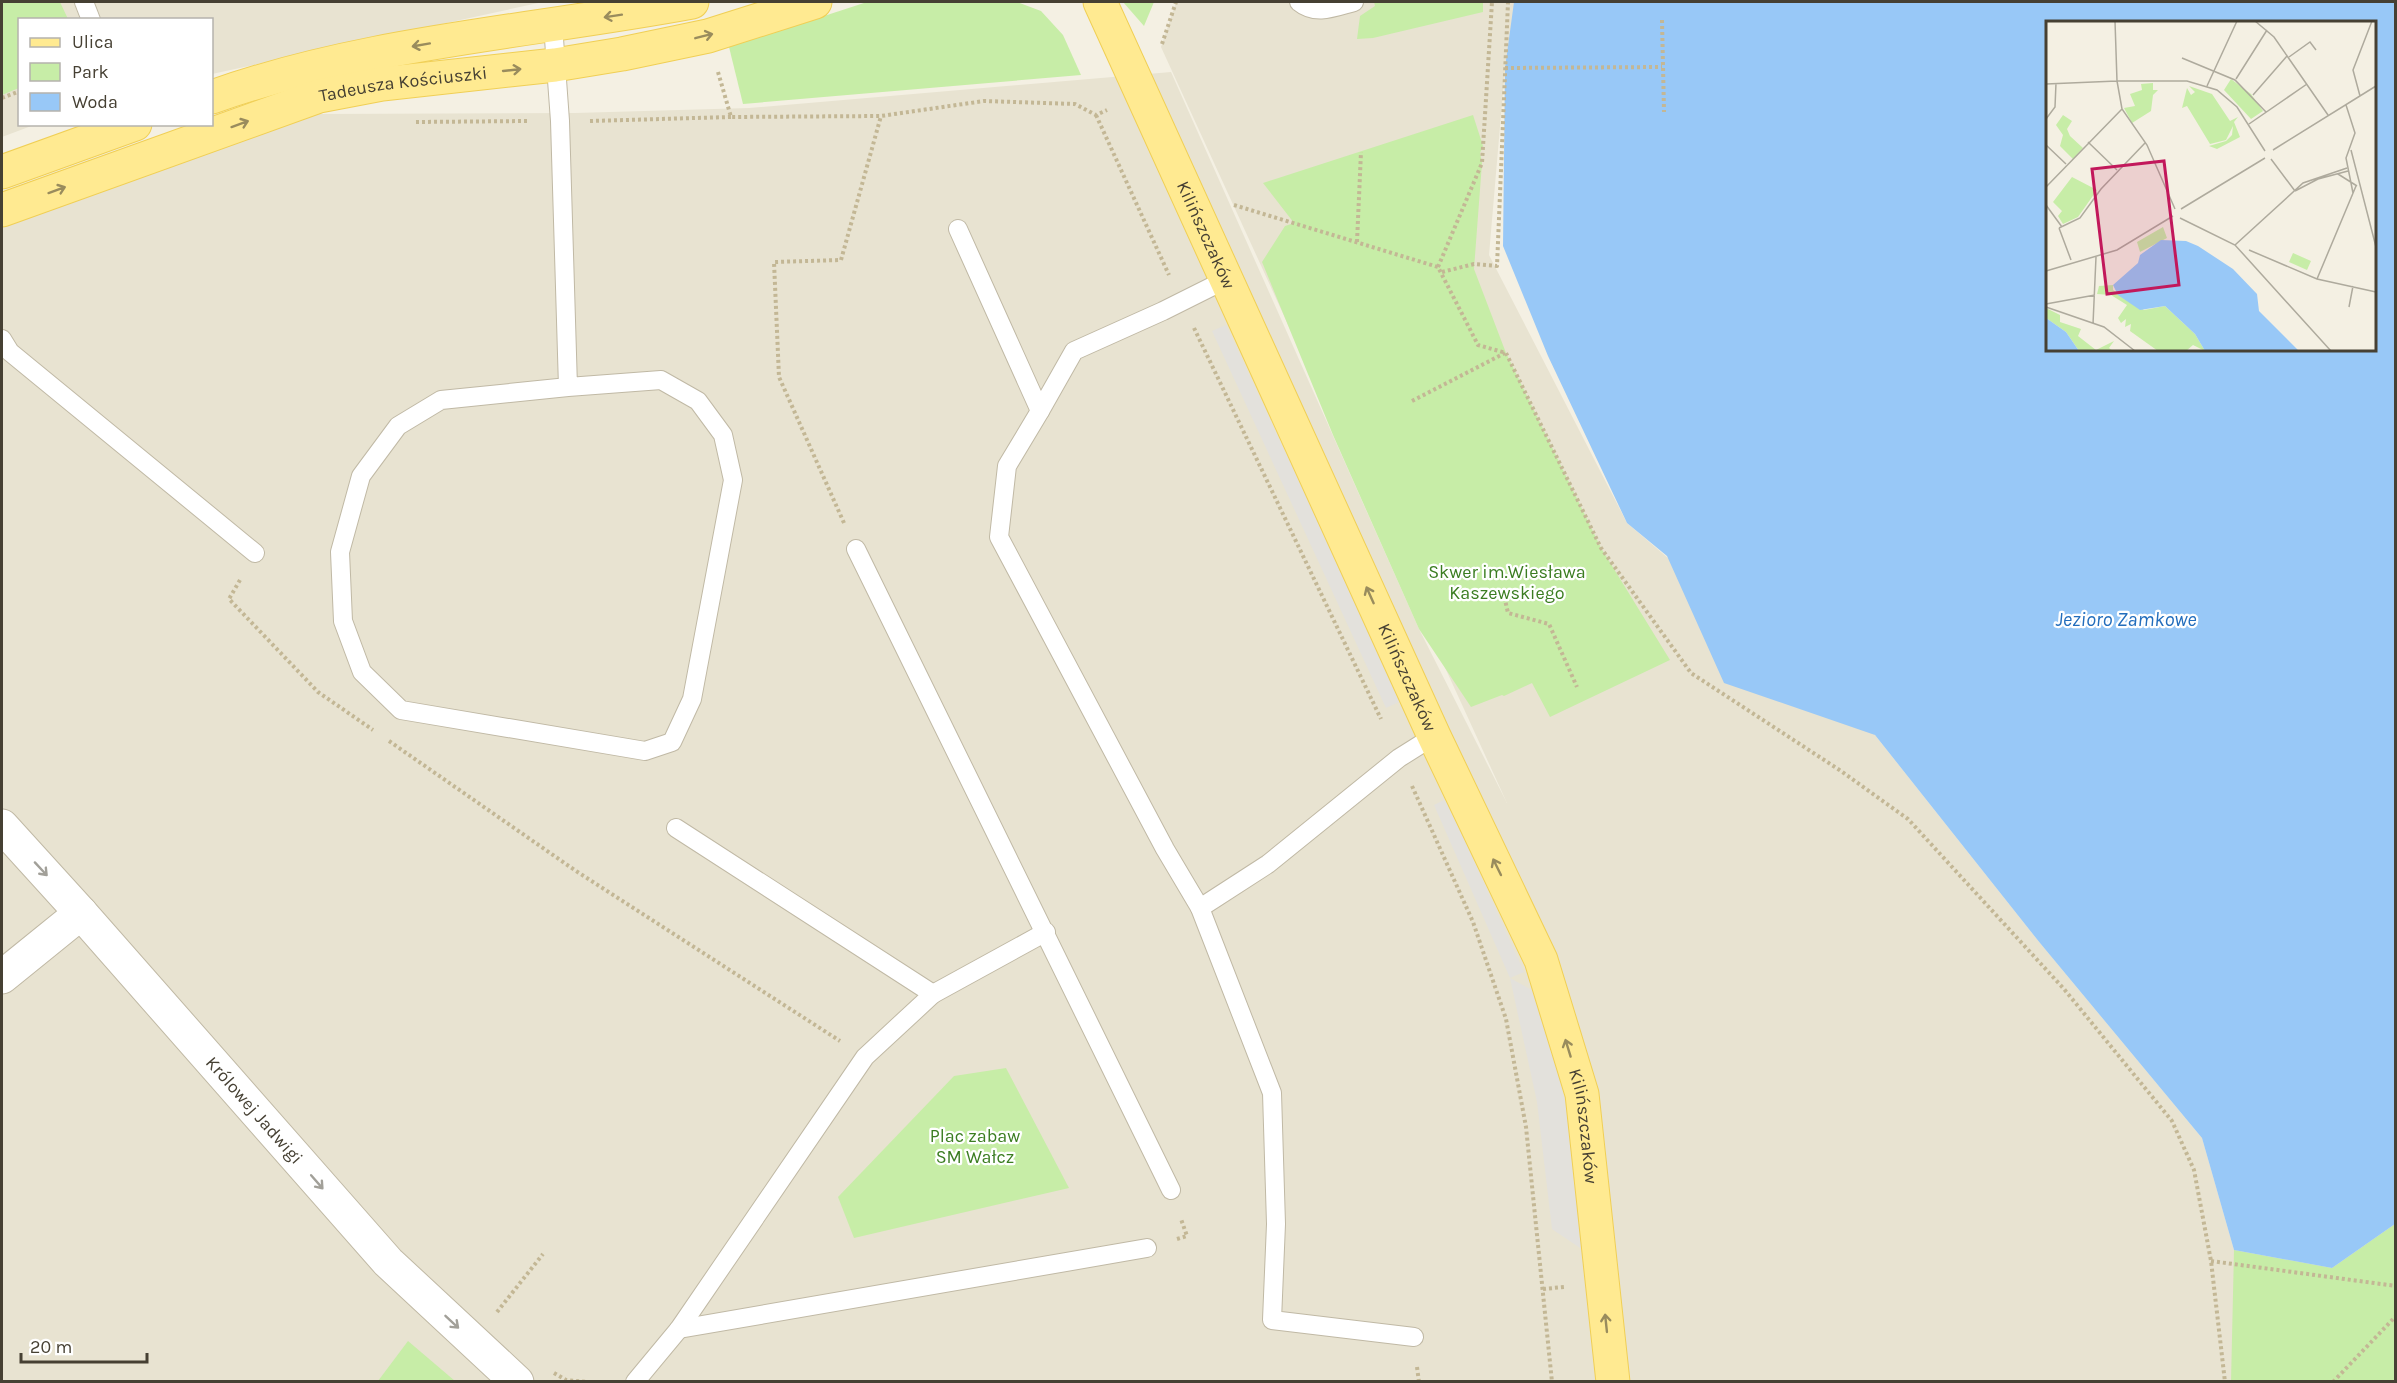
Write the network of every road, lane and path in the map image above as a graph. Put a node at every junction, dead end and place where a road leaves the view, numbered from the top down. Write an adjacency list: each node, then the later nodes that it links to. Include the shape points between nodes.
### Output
1 (84, 2): 9 (lane)
2 (692, 2): 11 (main road, Tadeusza Kościuszki, one-way to 11)
3 (815, 2): 12 (main road, Tadeusza Kościuszki)
4 (1100, 2): 17 (main road, Kilińszczaków)
5 (1299, 2): 6 (lane, via 1306,8 1326,10)
6 (1354, 2)
7 (1492, 2): 33 (path, via 1482,163)
8 (1508, 2): 15 (path)
9 (90, 18)
10 (1662, 20): 14 (path)
11 (553, 25): 13 (lane); 18 (main road, Tadeusza Kościuszki, one-way to 18, via 347,58)
12 (708, 36): 13 (main road, Tadeusza Kościuszki, one-way to 12); 23 (path)
13 (555, 65): 24 (lane); 30 (main road, Tadeusza Kościuszki, one-way to 13, via 319,96 382,84)
14 (1662, 67): 15 (path); 20 (path)
15 (1505, 68): 33 (path, via 1497,266 1474,264)
16 (18, 92): 19 (path)
17 (1142, 93): 21 (path); 34 (main road, Kilińszczaków)
18 (213, 97)
19 (2, 98)
20 (1664, 112)
21 (1096, 115): 22 (path, via 1075,104 984,101); 35 (path)
22 (881, 116): 23 (path); 41 (path, via 841,260 774,262 778,377)
23 (731, 117): 24 (path)
24 (560, 121): 25 (path); 38 (lane)
25 (412, 122)
26 (132, 126): 28 (main road)
27 (1361, 152): 32 (path)
28 (2, 172)
29 (1224, 201): 32 (path)
30 (2, 210)
31 (958, 229): 40 (lane)
32 (1357, 242): 33 (path)
33 (1440, 270): 37 (path, via 1478,345)
34 (1227, 279): 35 (lane); 46 (main road, Kilińszczaków, one-way to 34)
35 (1182, 302): 40 (lane, via 1074,351); 48 (path)
36 (2, 339): 42 (lane, via 10,352)
37 (1506, 353): 39 (path); 60 (path, via 1600,548 1691,674 1908,819 2064,989 2172,1121 2194,1170)
38 (568, 387): 38 (lane, via 441,399 398,426 361,476 340,552 343,621 362,672 401,710 645,751 672,742 692,699 733,480 723,435 699,401 661,380)
39 (1412, 400)
40 (1040, 411): 51 (lane, via 1007,466 999,537)
41 (856, 549): 53 (lane)
42 (255, 553): 45 (path, via 229,599 318,692)
43 (1503, 591): 44 (path, via 1508,613 1549,624)
44 (1577, 687)
45 (376, 732)
46 (1434, 736): 48 (lane); 69 (main road, Kilińszczaków, one-way to 46, via 1582,1094 1541,960)
47 (385, 738): 56 (path, via 576,872)
48 (1399, 758): 51 (lane, via 1268,864); 68 (path, via 1473,922 1506,1019 1526,1127)
49 (2, 826): 52 (street, Królowej Jadwigi, one-way to 52)
50 (676, 828): 55 (lane)
51 (1200, 908): 65 (lane, via 1272,1093 1276,1224 1272,1320)
52 (81, 913): 54 (street); 66 (street, Królowej Jadwigi, one-way to 66, via 388,1263)
53 (1046, 932): 55 (lane); 57 (lane)
54 (2, 977)
55 (933, 994): 56 (lane)
56 (865, 1057): 64 (lane)
57 (1171, 1190): 58 (path, via 1187,1236)
58 (1148, 1248): 64 (lane)
59 (543, 1254): 62 (path)
60 (2211, 1261): 61 (path); 70 (path)
61 (2396, 1286)
62 (496, 1314)
63 (2396, 1316): 71 (path)
64 (679, 1329): 67 (lane)
65 (1414, 1337)
66 (517, 1382)
67 (635, 1382)
68 (1552, 1382)
69 (1612, 1382)
70 (2225, 1382)
71 (2333, 1382)

